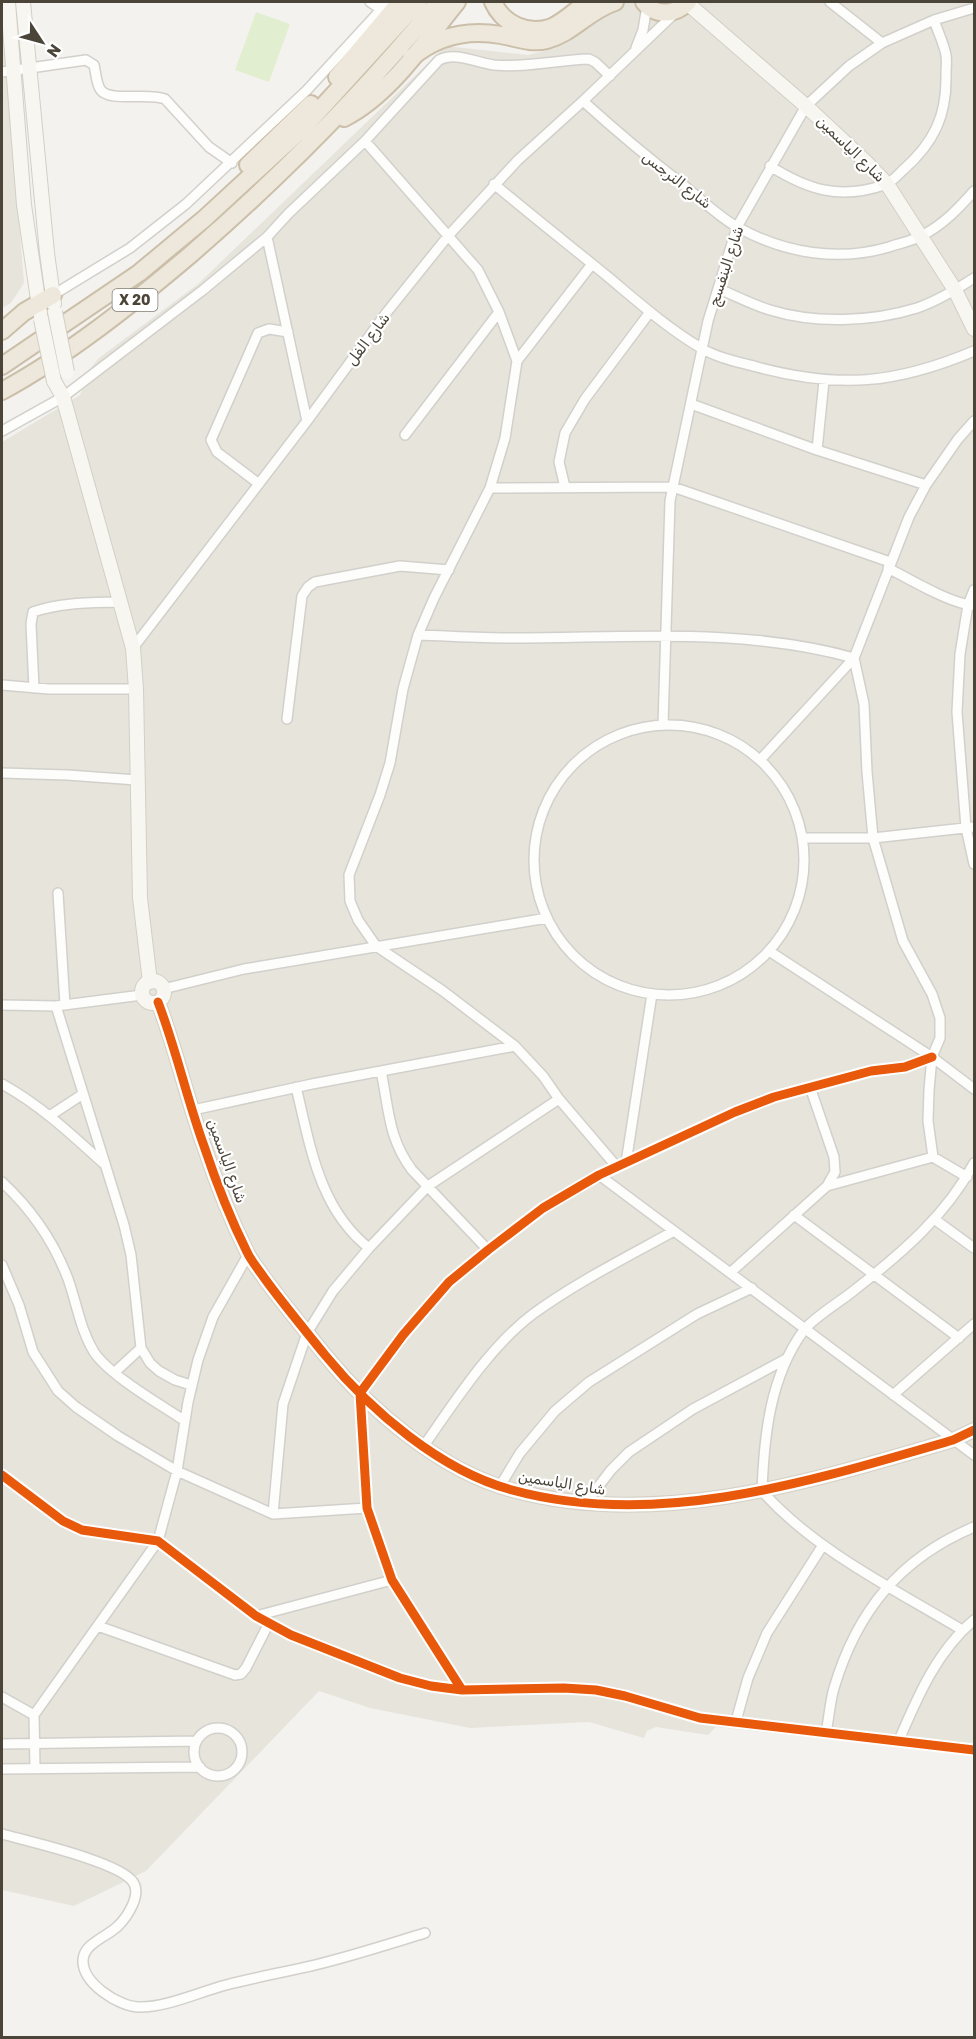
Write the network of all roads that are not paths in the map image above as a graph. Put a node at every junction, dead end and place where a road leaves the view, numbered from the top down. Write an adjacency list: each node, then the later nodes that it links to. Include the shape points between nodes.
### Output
1 (8, 2): 22 (street)
2 (23, 2): 21 (street)
3 (370, 2): 16 (street)
4 (388, 2): 16 (street)
5 (400, 2): 33 (highway, via 322,92 240,172)
6 (418, 2): 33 (highway, X 20, via 303,128)
7 (438, 2): 26 (highway, X 20)
8 (458, 2): 20 (highway)
9 (493, 2): 10 (highway, via 506,20 528,30 540,30 552,27)
10 (587, 2)
11 (615, 2): 20 (highway, via 548,39 525,41 488,33 457,34 424,47)
12 (830, 2): 18 (street)
13 (644, 3): 14 (highway, via 663,13); 19 (street, via 643,30)
14 (685, 4): 19 (street, شارع الفل); 25 (street, شارع الياسمين)
15 (975, 8): 17 (street, شارع البنفسج)
16 (382, 10): 28 (street, via 308,90)
17 (934, 20): 18 (street, شارع البنفسج); 31 (street, via 946,55 946,97 940,121 921,153)
18 (882, 43): 25 (street, شارع البنفسج, via 849,66)
19 (632, 55): 23 (street, شارع الفل)
20 (411, 58): 26 (highway, via 368,104)
21 (31, 68): 22 (street); 28 (street, via 91,62 105,94 165,99 209,147); 42 (street)
22 (8, 71): 42 (street, via 24,205)
23 (610, 76): 24 (street, شارع الفل); 27 (street, via 590,60 516,67 448,56 431,68)
24 (583, 101): 30 (street, شارع الفل); 34 (street, شارع النرجس, via 627,141)
25 (806, 106): 29 (street, شارع البنفسج); 31 (street, شارع الياسمين)
26 (332, 124): 53 (highway, X 20, via 157,283 101,326)
27 (365, 141): 35 (street); 36 (street)
28 (232, 163): 42 (street, via 130,248)
29 (770, 166): 31 (street, via 795,182 822,189 857,191); 34 (street, شارع البنفسج)
30 (494, 184): 35 (street, شارع الفل); 38 (street)
31 (887, 184): 37 (street, شارع الياسمين)
32 (975, 191): 37 (street, شارع النرجس, via 958,211)
33 (211, 213): 51 (highway, X 20, via 139,273)
34 (737, 227): 37 (street, شارع النرجس, via 775,244 821,254 875,251); 40 (street, شارع البنفسج)
35 (448, 236): 43 (street, via 478,270); 57 (street, شارع الفل)
36 (267, 237): 47 (street); 54 (street)
37 (922, 237): 41 (street, شارع الياسمين)
38 (592, 264): 44 (street); 50 (street)
39 (975, 278): 41 (street)
40 (719, 289): 41 (street, via 771,311 817,319 880,317 919,307); 48 (street, شارع البنفسج)
41 (955, 290): 45 (street, شارع الياسمين)
42 (47, 307): 46 (highway); 54 (street, bridge, via 54,381); 54 (street, bridge, via 67,372)
43 (499, 312): 50 (street); 59 (street)
44 (650, 312): 48 (street); 63 (street, via 568,425 559,462)
45 (975, 329)
46 (2, 331)
47 (288, 332): 57 (street); 61 (street, via 258,333 211,440 217,452)
48 (703, 350): 52 (street); 55 (street, شارع البنفسج)
49 (975, 351): 52 (street, via 911,374)
50 (517, 361): 65 (street, via 505,438)
51 (2, 366)
52 (824, 381): 60 (street)
53 (2, 391)
54 (63, 397): 58 (street); 69 (street)
55 (691, 404): 60 (street); 64 (street, شارع البنفسج)
56 (975, 421): 62 (street)
57 (307, 422): 61 (street, شارع الفل)
58 (2, 431)
59 (405, 435)
60 (817, 450): 62 (street)
61 (259, 484): 73 (street, شارع الفل)
62 (926, 485): 66 (street)
63 (566, 487): 64 (street); 65 (street)
64 (673, 487): 66 (street); 72 (street, شارع البنفسج)
65 (490, 488): 67 (street)
66 (889, 565): 70 (street); 74 (street)
67 (449, 570): 71 (street); 78 (street, via 400,567 315,582 308,587 302,596)
68 (975, 590): 70 (street)
69 (121, 602): 73 (street); 76 (street, via 78,603 33,612)
70 (971, 605): 83 (street, via 960,654 957,712)
71 (418, 635): 72 (street); 89 (street, via 403,689 390,764 349,875 350,900 357,920)
72 (666, 636): 74 (street, via 785,642); 79 (street, شارع البنفسج)
73 (133, 648): 77 (street)
74 (854, 658): 80 (street); 85 (street, via 864,704)
75 (2, 685): 76 (street)
76 (34, 688): 77 (street)
77 (136, 689): 82 (street)
78 (287, 719)
79 (663, 725): 80 (street, via 708,731 736,742); 88 (street, via 633,730 592,750 552,794 540,822 535,852 536,882)
80 (760, 760): 84 (street, via 788,796)
81 (2, 773): 82 (street)
82 (137, 780): 91 (street, via 140,898)
83 (970, 827): 85 (street); 86 (street)
84 (803, 838): 85 (street); 90 (street, via 804,869 799,899 787,926)
85 (873, 838): 98 (street, via 903,941 932,994 940,1018 940,1038)
86 (975, 864)
87 (58, 893): 96 (street)
88 (547, 918): 89 (street); 92 (street, via 568,950 590,970 617,985)
89 (376, 946): 94 (street, via 244,969); 97 (street)
90 (769, 951): 92 (street, via 720,986 691,994); 98 (street)
91 (150, 982): 93 (street, via 143,987); 94 (street, via 158,983)
92 (652, 994): 109 (street)
93 (142, 995): 94 (street, via 149,1002); 96 (street)
94 (161, 995): 106 (street, شارع الياسمين)
95 (2, 1005): 96 (street)
96 (60, 1005): 104 (street)
97 (515, 1046): 99 (street); 105 (street)
98 (932, 1057): 102 (street, via 905,1067 871,1071); 103 (street); 108 (street, via 928,1121)
99 (381, 1071): 101 (street); 116 (street, via 399,1151)
100 (2, 1084): 107 (street)
101 (296, 1087): 106 (street); 121 (street, via 323,1186 342,1223)
102 (810, 1087): 109 (street, via 735,1112); 117 (street, via 834,1157 834,1172)
103 (975, 1089)
104 (83, 1094): 107 (street); 111 (street)
105 (559, 1099): 112 (street); 116 (street)
106 (193, 1110): 124 (street, شارع الياسمين)
107 (51, 1115): 111 (street)
108 (933, 1157): 114 (street); 117 (street)
109 (626, 1163): 112 (street)
110 (975, 1163): 114 (street)
111 (105, 1164): 133 (street, via 131,1255)
112 (617, 1167): 113 (street)
113 (599, 1175): 120 (street); 123 (street, via 543,1208)
114 (967, 1177): 119 (street)
115 (2, 1182): 135 (street, via 44,1230 69,1281 83,1332 95,1353)
116 (428, 1186): 121 (street); 123 (street)
117 (827, 1186): 118 (street)
118 (794, 1215): 126 (street); 127 (street)
119 (934, 1220): 122 (street); 127 (street)
120 (675, 1231): 126 (street); 142 (street, via 532,1315 487,1358)
121 (369, 1248): 131 (street, via 333,1291)
122 (975, 1248)
123 (488, 1250): 137 (street, via 449,1282)
124 (248, 1256): 131 (street, شارع الياسمين); 136 (street, via 213,1317)
125 (2, 1265): 144 (street, via 33,1352 57,1391 138,1449)
126 (731, 1272): 128 (street)
127 (873, 1275): 130 (street); 132 (street)
128 (752, 1288): 130 (street); 146 (street, via 698,1314 589,1382 555,1411 520,1453)
129 (975, 1324): 132 (street)
130 (805, 1328): 134 (street); 138 (street)
131 (307, 1333): 137 (street, شارع الياسمين); 150 (street, via 283,1404)
132 (959, 1338): 138 (street)
133 (141, 1348): 135 (street); 136 (street, via 159,1371)
134 (786, 1359): 147 (street, via 771,1410); 148 (street, via 693,1409 629,1452)
135 (115, 1372): 139 (street)
136 (191, 1385): 139 (street)
137 (360, 1393): 142 (street, شارع الياسمين); 149 (street)
138 (893, 1395): 141 (street)
139 (185, 1421): 144 (street)
140 (975, 1430): 141 (street, شارع الياسمين)
141 (953, 1440): 143 (street); 147 (street, شارع الياسمين)
142 (423, 1448): 146 (street, شارع الياسمين)
143 (975, 1455)
144 (177, 1471): 150 (street); 152 (street)
145 (2, 1475): 152 (street, via 72,1526)
146 (500, 1486): 148 (street, شارع الياسمين)
147 (762, 1491): 148 (street, شارع الياسمين, via 671,1503); 153 (street)
148 (585, 1504)
149 (367, 1508): 150 (street); 154 (street)
150 (273, 1514)
151 (975, 1527): 155 (street, via 929,1549)
152 (158, 1541): 156 (street); 159 (street)
153 (823, 1545): 155 (street); 164 (street, via 767,1633)
154 (392, 1580): 156 (street); 161 (street)
155 (889, 1586): 160 (street); 165 (street, via 864,1617 845,1655)
156 (256, 1616): 158 (street)
157 (975, 1620): 160 (street)
158 (269, 1623): 159 (street, via 246,1668 235,1675); 161 (street, via 376,1670 431,1686)
159 (98, 1626): 163 (street)
160 (962, 1630): 166 (street, via 936,1662)
161 (462, 1690): 164 (street, via 596,1690 700,1718)
162 (2, 1696): 163 (street)
163 (34, 1715): 169 (street)
164 (736, 1721): 165 (street)
165 (826, 1733): 166 (street)
166 (899, 1740): 170 (street)
167 (196, 1741): 169 (street); 171 (street, via 194,1754); 171 (street, via 207,1731 225,1729 234,1734 242,1750 236,1768 228,1773 210,1775)
168 (2, 1744): 169 (street)
169 (35, 1744): 172 (street)
170 (975, 1750)
171 (200, 1767): 172 (street)
172 (35, 1768): 173 (street)
173 (2, 1769)
174 (2, 1834): 175 (street, via 105,1864 133,1881 134,1902 127,1914 119,1926 90,1946 83,1962 96,1986 126,2005 147,2007 165,2003)
175 (425, 1933)

